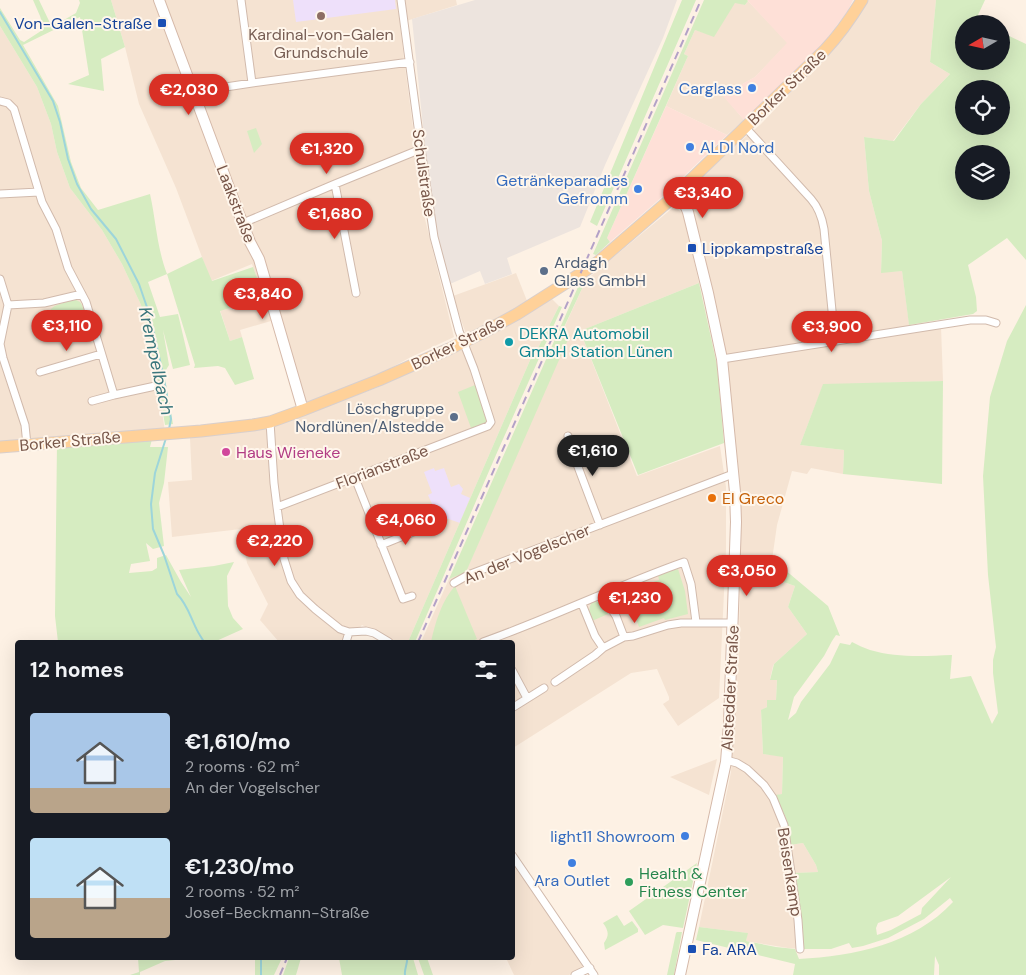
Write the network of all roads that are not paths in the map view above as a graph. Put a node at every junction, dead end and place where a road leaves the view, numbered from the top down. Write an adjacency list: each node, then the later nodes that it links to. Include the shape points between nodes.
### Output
1 (159, 0): 7 (street, Laakstraße)
2 (241, 0): 6 (street)
3 (401, 0): 5 (street, Schulstraße)
4 (862, 0): 9 (main road, Borker Straße, via 826,49)
5 (410, 62): 6 (street); 10 (street, Schulstraße)
6 (252, 83): 7 (street)
7 (193, 92): 15 (street, Laakstraße)
8 (0, 101): 12 (street, via 14,109)
9 (745, 127): 14 (main road, Borker Straße); 21 (street, via 811,198 822,216)
10 (420, 149): 11 (street); 22 (street, Schulstraße, via 434,237)
11 (335, 184): 15 (street); 17 (street)
12 (39, 192): 13 (street); 18 (street, via 56,228 68,268)
13 (0, 194)
14 (675, 195): 22 (main road, Borker Straße, via 588,269 517,314); 25 (street, Alstedder Straße, via 688,212)
15 (242, 223): 30 (street, Laakstraße, via 260,263)
16 (0, 279): 19 (street)
17 (356, 293)
18 (82, 294): 19 (street, via 44,303); 24 (street)
19 (8, 305): 23 (street)
20 (996, 323): 21 (street, via 970,320)
21 (835, 341): 25 (street)
22 (464, 342): 30 (main road, Borker Straße); 36 (street, Florianstraße, via 490,424)
23 (0, 344): 33 (street, via 25,425)
24 (101, 354): 26 (street); 28 (street)
25 (722, 359): 35 (street, Alstedder Straße)
26 (40, 372)
27 (160, 385): 28 (street)
28 (114, 395): 29 (street)
29 (92, 401)
30 (303, 410): 31 (main road, Borker Straße)
31 (270, 422): 33 (main road, Borker Straße); 37 (street)
32 (568, 436): 38 (street, An der Vogelscher)
33 (27, 445): 34 (main road, Borker Straße)
34 (0, 447)
35 (733, 474): 38 (street, An der Vogelscher); 46 (street, Alstedder Straße, via 736,522)
36 (355, 478): 37 (street, Florianstraße); 40 (street)
37 (277, 507): 47 (street, via 284,559 291,581 315,609 340,629)
38 (600, 525): 41 (street, An der Vogelscher)
39 (423, 528): 40 (street)
40 (381, 545): 43 (street, via 403,599)
41 (454, 583)
42 (602, 595): 44 (street); 45 (street, via 684,562 691,584); 48 (street, via 616,616)
43 (412, 596)
44 (582, 604): 51 (street); 52 (street)
45 (696, 622): 46 (street); 48 (street, via 668,625)
46 (733, 622): 58 (street, Alstedder Straße)
47 (349, 632): 49 (street); 50 (street, via 366,631)
48 (624, 637): 52 (street)
49 (347, 640)
50 (386, 640)
51 (488, 640)
52 (603, 648): 54 (street)
53 (515, 676): 56 (street)
54 (555, 682)
55 (544, 688): 56 (street)
56 (527, 698): 57 (street)
57 (515, 706)
58 (726, 760): 60 (street, Beisenkamp, via 747,769 764,785 784,825); 64 (street, Alstedder Straße)
59 (515, 858): 61 (street)
60 (800, 949)
61 (590, 968): 62 (street); 63 (street)
62 (575, 975)
63 (594, 975)
64 (680, 975)

